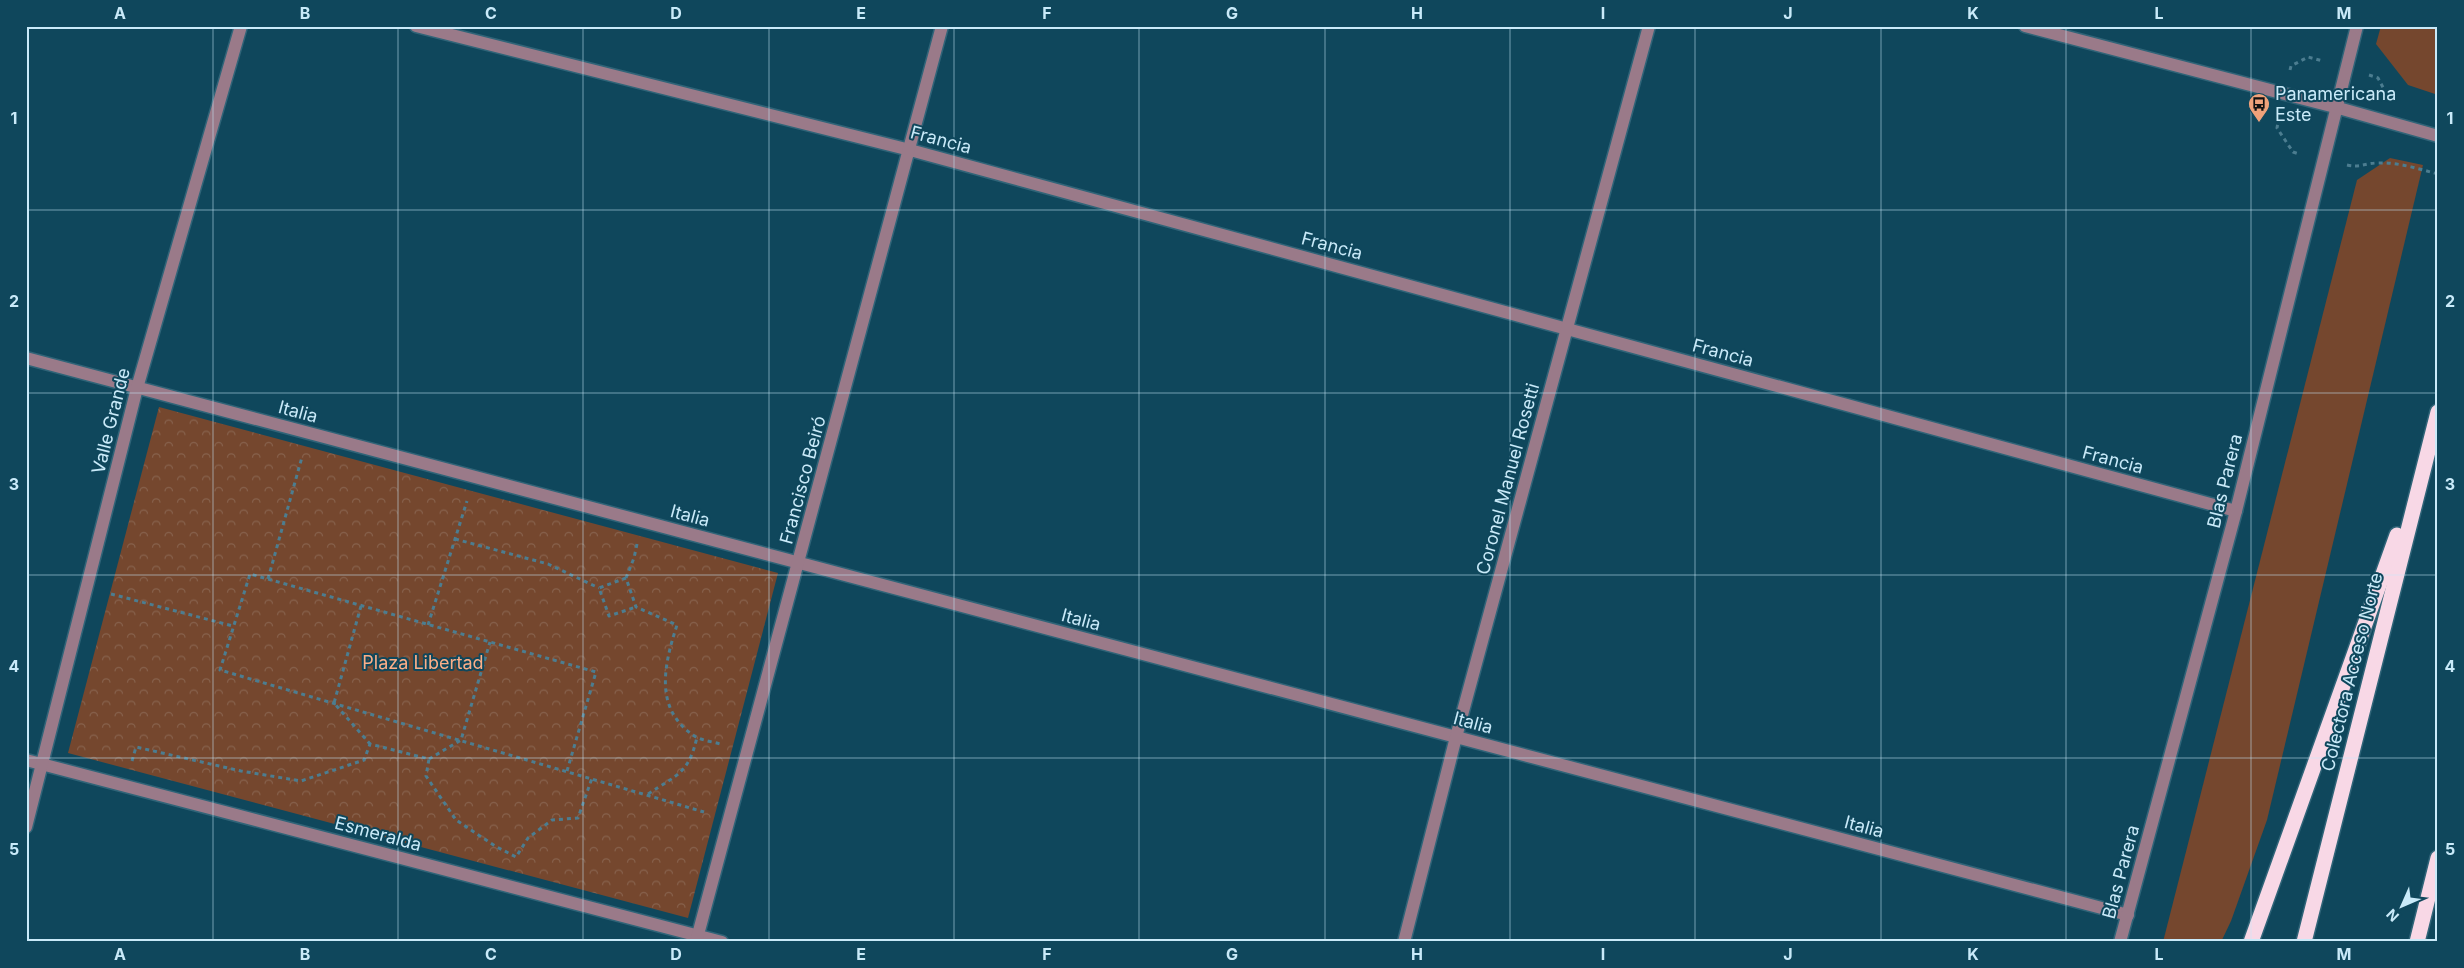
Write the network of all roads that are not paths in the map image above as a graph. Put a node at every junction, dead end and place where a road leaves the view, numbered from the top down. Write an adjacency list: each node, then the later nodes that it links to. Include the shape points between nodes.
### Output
1 (241, 26): 12 (street, Valle Grande)
2 (416, 26): 9 (street, Francia)
3 (942, 26): 9 (street, Francisco Beiró)
4 (1649, 26): 10 (street, Coronel Manuel Rosetti)
5 (2025, 26): 7 (street)
6 (2357, 26): 7 (street, Blas Parera)
7 (2335, 107): 8 (street); 15 (street, Blas Parera)
8 (2438, 136)
9 (910, 150): 10 (street, Francia); 16 (street, Francisco Beiró)
10 (1567, 328): 15 (street, Francia); 17 (street, Coronel Manuel Rosetti)
11 (26, 358): 12 (street, Italia)
12 (137, 388): 16 (street, Italia); 19 (street, Valle Grande)
13 (2438, 412): 14 (highway, Colectora Acceso Norte)
14 (2427, 454): 27 (highway); 28 (highway, Colectora Acceso Norte)
15 (2236, 511): 22 (street, Blas Parera)
16 (798, 563): 17 (street, Italia); 23 (street, Francisco Beiró)
17 (1456, 737): 22 (street, Italia); 25 (street, Coronel Manuel Rosetti)
18 (26, 760): 19 (street, Esmeralda)
19 (43, 764): 20 (street, Valle Grande); 23 (street, Esmeralda)
20 (26, 827)
21 (2438, 858): 29 (highway)
22 (2128, 915): 26 (street, Blas Parera)
23 (697, 938): 24 (street, Esmeralda)
24 (722, 942)
25 (1404, 942)
26 (2120, 942)
27 (2251, 942)
28 (2304, 942)
29 (2417, 942)

